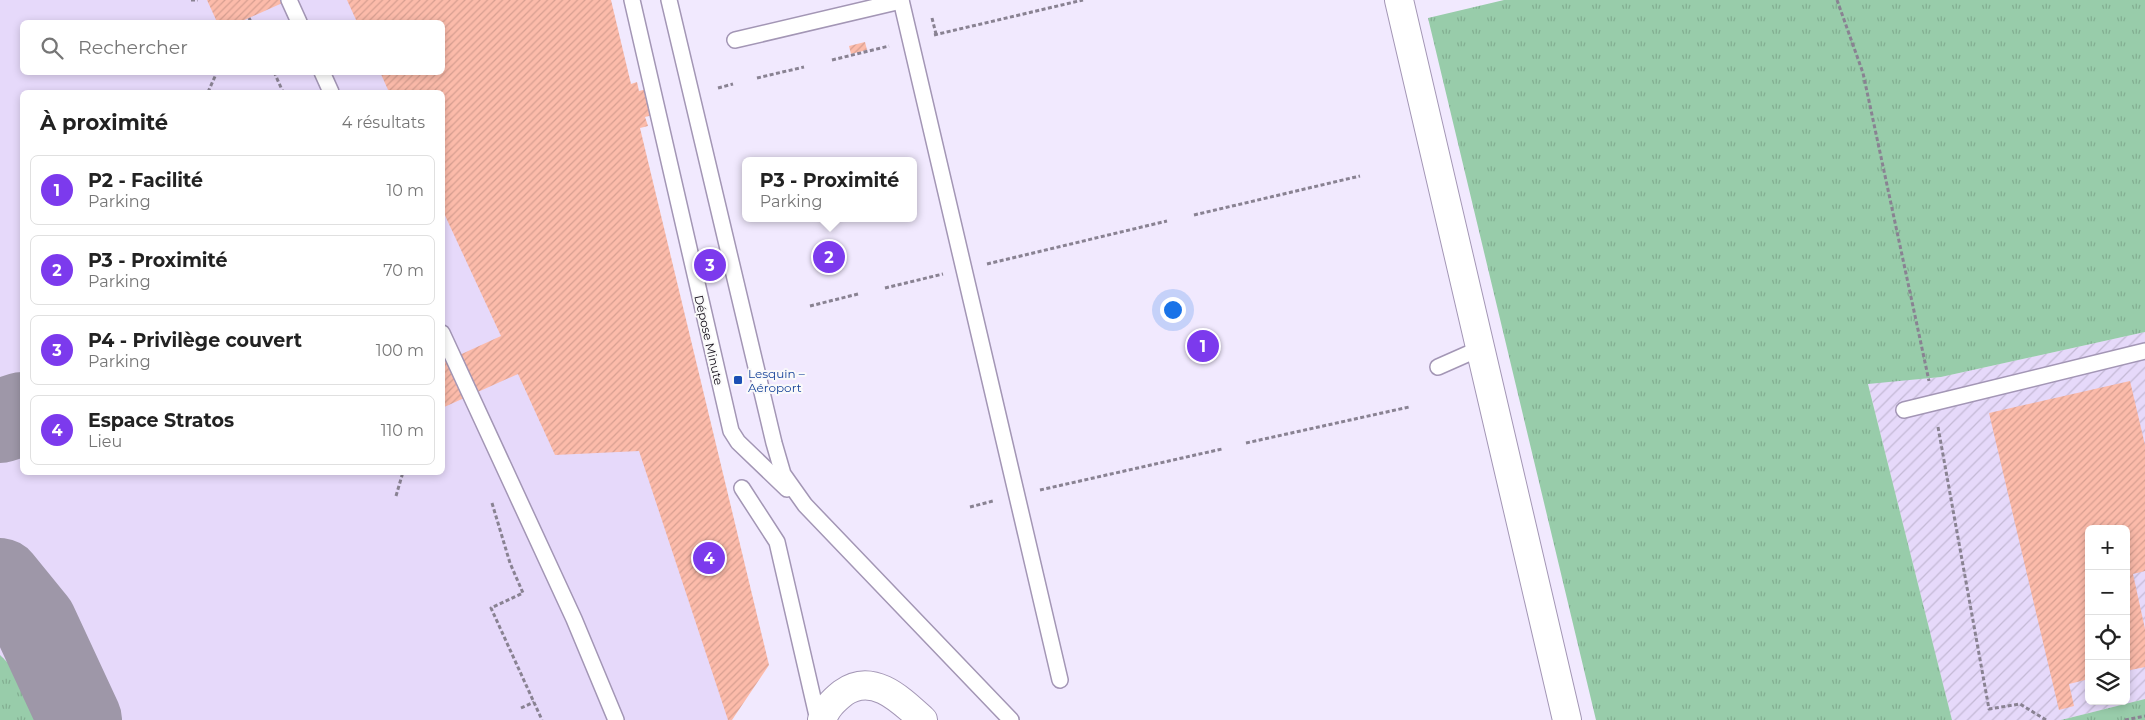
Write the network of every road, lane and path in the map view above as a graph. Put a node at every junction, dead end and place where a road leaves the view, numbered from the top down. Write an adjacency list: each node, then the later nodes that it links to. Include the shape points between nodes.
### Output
1 (191, 0): 2 (path)
2 (198, 0)
3 (289, 0): 9 (lane)
4 (632, 0): 46 (lane, Dépose Minute, via 730,431)
5 (669, 0): 46 (lane, via 774,443 783,474)
6 (901, 0): 11 (lane); 48 (lane)
7 (1083, 0): 10 (path)
8 (1399, 0): 33 (street)
9 (298, 20)
10 (930, 36)
11 (735, 40)
12 (890, 46): 13 (path)
13 (832, 60)
14 (804, 67): 18 (path)
15 (216, 75): 21 (path)
16 (275, 75): 22 (path)
17 (323, 75): 23 (lane)
18 (757, 78)
19 (733, 84): 20 (path)
20 (718, 88)
21 (209, 90)
22 (282, 90)
23 (330, 90)
24 (1360, 176): 25 (path)
25 (1194, 215)
26 (1167, 221): 27 (path)
27 (987, 264)
28 (946, 274): 29 (path)
29 (885, 288)
30 (858, 294): 31 (path)
31 (810, 306)
32 (445, 340): 53 (lane, via 574,619)
33 (1481, 348): 35 (lane); 58 (street)
34 (2145, 351): 37 (lane)
35 (1438, 367)
36 (1409, 407): 38 (path)
37 (1904, 410)
38 (1246, 443)
39 (1222, 449): 42 (path)
40 (402, 475): 43 (path)
41 (742, 488): 54 (lane, via 777,542)
42 (1040, 490)
43 (396, 496)
44 (490, 497): 49 (path, via 510,563 523,593 491,608)
45 (996, 500): 47 (path)
46 (805, 505): 57 (lane)
47 (970, 506)
48 (1060, 680)
49 (534, 702): 50 (path); 52 (path)
50 (521, 708)
51 (2145, 716): 59 (path)
52 (542, 720)
53 (616, 720)
54 (818, 720)
55 (822, 720): 56 (street, via 834,700 848,689 862,685 880,688 894,695)
56 (923, 720)
57 (1011, 720)
58 (1567, 720)
59 (2125, 720)

